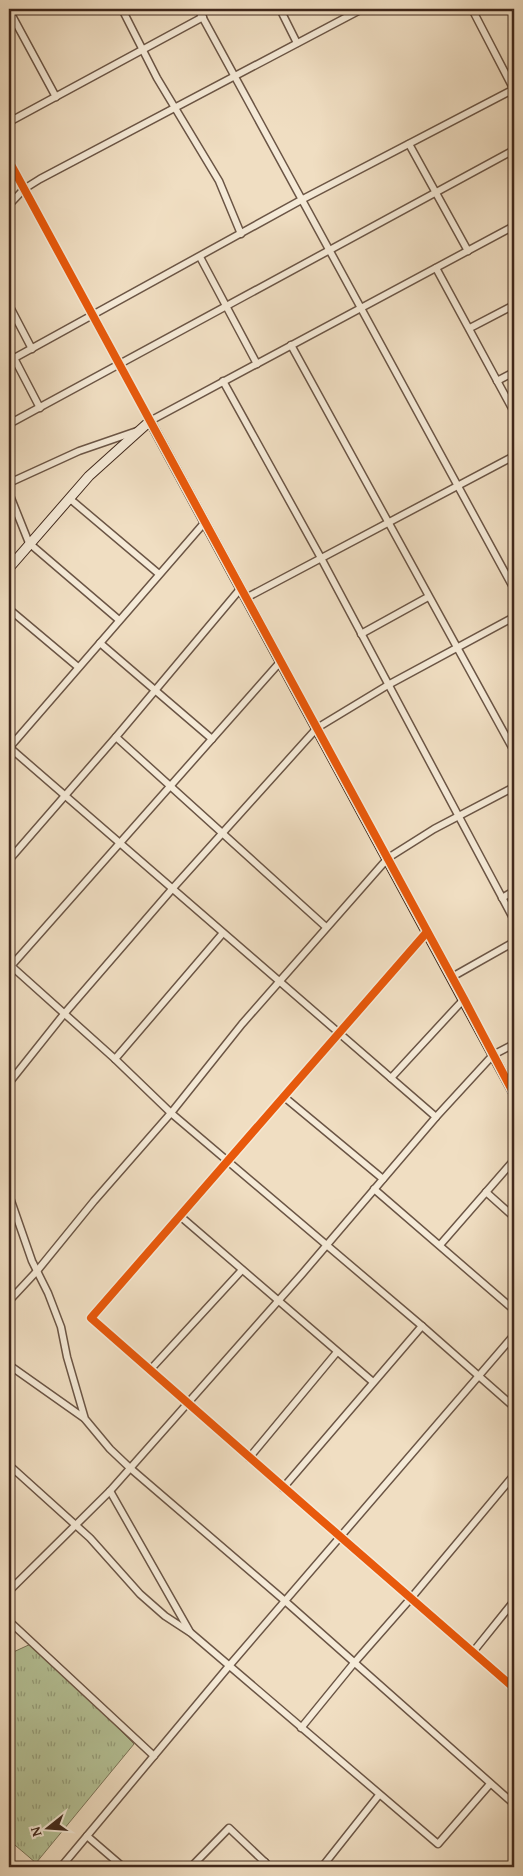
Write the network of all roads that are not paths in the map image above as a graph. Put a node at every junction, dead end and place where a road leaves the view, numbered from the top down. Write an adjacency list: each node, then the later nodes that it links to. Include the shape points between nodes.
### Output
1 (122, 9): 9 (street)
2 (198, 9): 7 (street)
3 (280, 9): 8 (street)
4 (362, 9): 8 (street)
5 (472, 9): 11 (street)
6 (9, 10): 12 (street)
7 (203, 17): 9 (street); 10 (street)
8 (297, 43): 10 (street)
9 (143, 49): 12 (street); 13 (street)
10 (235, 76): 13 (street); 20 (street)
11 (514, 90): 15 (street)
12 (56, 97): 14 (street)
13 (175, 109): 18 (street); 23 (street, via 219,181)
14 (9, 122)
15 (409, 144): 19 (street); 20 (street)
16 (514, 150): 19 (street)
17 (9, 161): 18 (street)
18 (24, 189): 21 (street); 32 (street)
19 (435, 193): 24 (street); 25 (street)
20 (303, 199): 23 (street); 24 (street)
21 (9, 206)
22 (514, 226): 25 (street)
23 (241, 234): 26 (street)
24 (331, 250): 30 (street); 31 (street)
25 (468, 251): 27 (street)
26 (200, 257): 30 (street); 32 (street)
27 (436, 268): 31 (street); 33 (street)
28 (9, 305): 35 (street)
29 (514, 305): 33 (street)
30 (227, 307): 37 (street); 38 (street)
31 (361, 307): 34 (street); 49 (street)
32 (93, 315): 35 (street); 38 (street)
33 (470, 328): 41 (street)
34 (291, 345): 37 (street); 53 (street)
35 (32, 349): 36 (street)
36 (12, 360): 42 (street)
37 (257, 364): 40 (street)
38 (120, 365): 42 (street); 44 (street)
39 (514, 372): 41 (street)
40 (223, 381): 44 (street); 55 (street)
41 (497, 381): 43 (street)
42 (40, 408): 45 (street)
43 (514, 412)
44 (150, 420): 46 (street); 52 (street)
45 (9, 424)
46 (140, 430): 48 (street); 51 (street, via 108,457)
47 (514, 456): 49 (street)
48 (9, 483)
49 (458, 487): 53 (street); 59 (street)
50 (9, 493): 54 (street)
51 (69, 498): 54 (street); 57 (street)
52 (205, 522): 57 (street); 58 (street)
53 (388, 523): 55 (street); 60 (street)
54 (29, 544): 56 (street); 64 (street)
55 (321, 558): 61 (street); 65 (street)
56 (9, 568)
57 (159, 574): 64 (street)
58 (240, 588): 61 (street); 71 (street)
59 (514, 589)
60 (428, 597): 65 (street); 67 (street)
61 (246, 598): 68 (street)
62 (9, 609): 69 (street)
63 (514, 617): 67 (street)
64 (119, 620): 66 (street)
65 (361, 634): 70 (street)
66 (100, 643): 69 (street); 71 (street)
67 (457, 648): 70 (street); 76 (street)
68 (281, 661): 72 (street); 74 (street)
69 (78, 667): 75 (street)
70 (388, 684): 72 (street); 80 (street)
71 (155, 691): 73 (street); 74 (street)
72 (317, 728): 81 (street); 83 (street)
73 (116, 737): 77 (street); 79 (street)
74 (212, 739): 77 (street)
75 (9, 747): 79 (street)
76 (514, 751)
77 (170, 786): 81 (street); 82 (street)
78 (514, 788): 80 (street)
79 (65, 795): 82 (street); 84 (street)
80 (459, 817): 83 (street); 87 (street)
81 (222, 834): 85 (street); 89 (street)
82 (120, 843): 85 (street); 93 (street)
83 (388, 858): 89 (street); 90 (street)
84 (9, 860)
85 (173, 888): 91 (street); 97 (street)
86 (514, 891): 87 (street)
87 (502, 898): 88 (street)
88 (514, 920)
89 (326, 927): 95 (street)
90 (427, 932): 94 (street); 98 (street)
91 (223, 933): 95 (street); 101 (street)
92 (514, 942): 94 (street)
93 (10, 965): 97 (street)
94 (452, 977): 96 (street)
95 (279, 982): 98 (street); 106 (street)
96 (464, 998): 100 (street); 102 (street)
97 (64, 1014): 101 (street); 103 (street)
98 (339, 1032): 102 (street); 105 (street)
99 (514, 1044): 100 (street)
100 (493, 1055): 104 (street); 107 (street)
101 (115, 1059): 106 (street)
102 (391, 1078): 107 (street)
103 (9, 1083)
104 (514, 1094)
105 (283, 1096): 109 (street); 110 (street)
106 (171, 1113): 109 (street); 119 (street)
107 (436, 1117): 110 (street)
108 (514, 1160): 112 (street)
109 (227, 1161): 114 (street); 116 (street)
110 (383, 1179): 111 (street)
111 (374, 1189): 116 (street); 117 (street)
112 (486, 1192): 115 (street); 117 (street)
113 (9, 1195): 119 (street)
114 (180, 1216): 118 (street); 127 (street, via 91,1318)
115 (514, 1217)
116 (326, 1244): 121 (street); 123 (street)
117 (440, 1245): 122 (street)
118 (242, 1270): 121 (street); 127 (street)
119 (37, 1271): 120 (street); 132 (street, via 61,1327)
120 (9, 1301)
121 (278, 1301): 125 (street); 130 (street)
122 (514, 1310)
123 (422, 1326): 128 (street); 129 (street)
124 (514, 1335): 128 (street)
125 (337, 1352): 129 (street); 133 (street)
126 (9, 1365): 132 (street)
127 (150, 1370): 130 (street)
128 (478, 1376): 131 (street); 140 (street)
129 (373, 1382): 137 (street)
130 (187, 1403): 133 (street); 135 (street)
131 (514, 1407)
132 (85, 1419): 135 (street)
133 (249, 1458): 137 (street)
134 (9, 1465): 139 (street)
135 (130, 1468): 138 (street); 143 (street)
136 (514, 1475): 142 (street)
137 (283, 1488): 140 (street)
138 (110, 1491): 139 (street); 146 (street)
139 (77, 1525): 141 (street); 146 (street, via 140,1594 164,1616)
140 (340, 1536): 142 (street); 143 (street)
141 (9, 1591)
142 (412, 1597): 147 (street); 148 (street)
143 (285, 1601): 148 (street); 149 (street)
144 (514, 1601): 147 (street)
145 (9, 1621): 152 (street)
146 (191, 1633): 149 (street)
147 (473, 1652): 150 (street)
148 (354, 1663): 151 (street); 153 (street)
149 (228, 1666): 151 (street); 152 (street)
150 (514, 1688)
151 (301, 1728): 154 (street)
152 (154, 1756): 156 (street)
153 (490, 1784): 154 (street, via 438,1844); 155 (street)
154 (379, 1795): 162 (street)
155 (514, 1804)
156 (87, 1836): 158 (street); 159 (street)
157 (267, 1865): 160 (street, via 230,1828); 161 (street)
158 (61, 1867)
159 (123, 1867)
160 (191, 1867)
161 (257, 1867)
162 (322, 1867)

